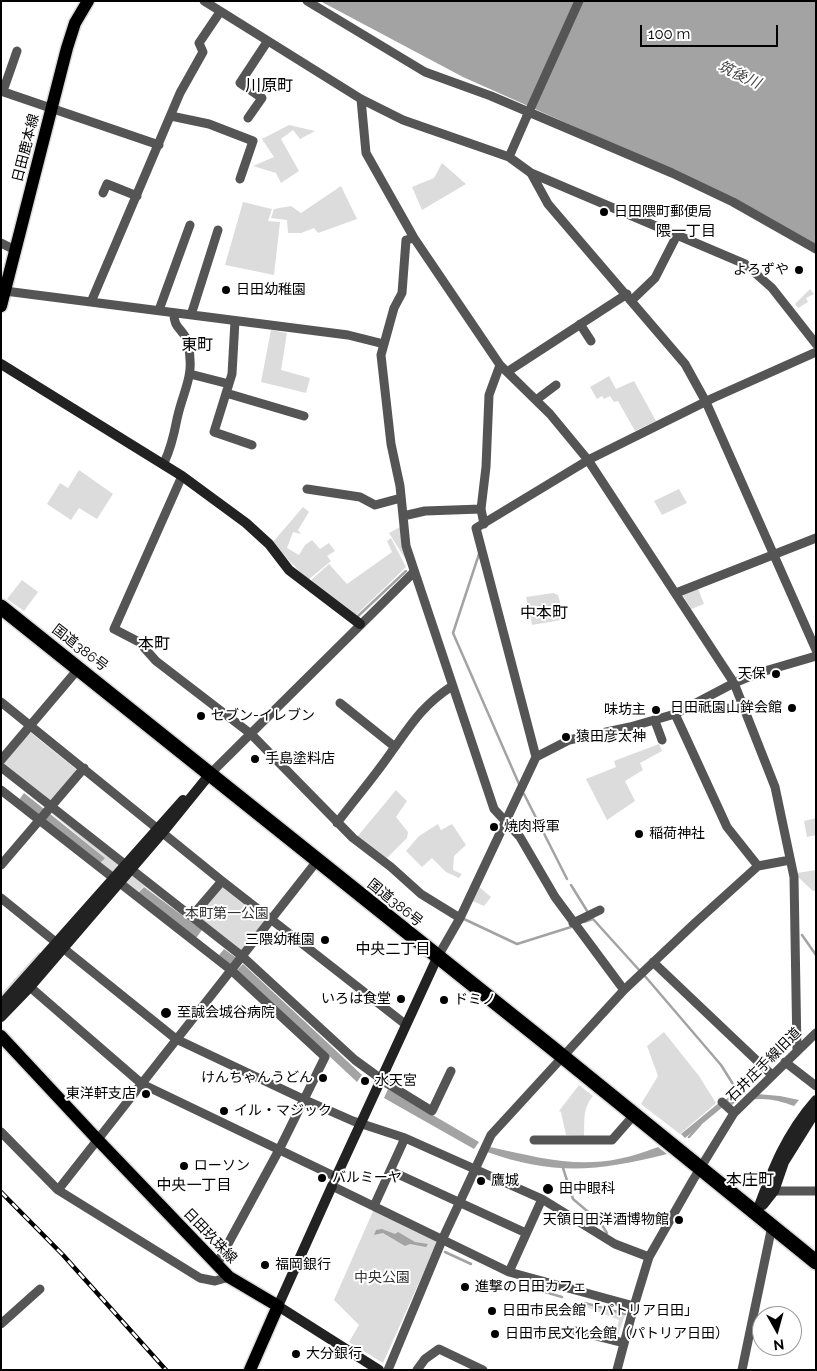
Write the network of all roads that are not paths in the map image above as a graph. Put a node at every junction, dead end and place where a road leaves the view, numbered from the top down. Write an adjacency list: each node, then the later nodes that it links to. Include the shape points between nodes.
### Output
1 (88, 1): 10 (main road, 日田鹿本線, via 75,23)
2 (204, 1): 5 (street)
3 (307, 1): 24 (street, via 426,72 672,173 733,202)
4 (579, 1): 14 (street, bridge)
5 (220, 12): 6 (street); 11 (street, via 200,43 203,52)
6 (268, 42): 9 (street); 12 (street, via 240,83 262,98)
7 (17, 51): 8 (street)
8 (2, 91): 10 (street)
9 (361, 100): 14 (street, via 403,120); 22 (street, via 366,153)
10 (52, 108): 13 (street); 25 (main road, 日田鹿本線)
11 (171, 116): 13 (street); 16 (street, via 209,124 253,141)
12 (248, 118)
13 (159, 145): 18 (street)
14 (509, 157): 15 (street)
15 (530, 173): 21 (street); 27 (street, via 548,204)
16 (240, 179)
17 (104, 193): 18 (street, via 107,184)
18 (137, 196): 28 (street)
19 (190, 225): 30 (street)
20 (218, 230): 32 (street)
21 (677, 235): 27 (street, via 655,278); 37 (street, via 745,264 772,288)
22 (414, 238): 36 (street, via 406,240 402,293 394,308); 40 (street)
23 (1, 244): 25 (street)
24 (816, 249)
25 (16, 250): 26 (main road, 日田鹿本線)
26 (5, 291): 28 (street); 29 (main road, 日田鹿本線)
27 (629, 297): 34 (street); 46 (street, via 685,364)
28 (91, 302): 30 (street)
29 (1, 306)
30 (159, 310): 31 (street)
31 (174, 313): 32 (street); 42 (street, via 174,323 187,340 192,367)
32 (191, 315): 33 (street)
33 (235, 321): 36 (street, via 348,335); 44 (street, via 232,374)
34 (580, 324): 35 (street); 41 (street)
35 (591, 341)
36 (384, 344): 53 (street, via 381,355)
37 (816, 344)
38 (816, 352): 46 (street)
39 (1, 364): 50 (street)
40 (500, 365): 41 (street); 54 (street, via 489,395)
41 (507, 372): 45 (street)
42 (190, 374): 44 (street); 50 (street, via 173,443)
43 (556, 385): 45 (street)
44 (227, 389): 47 (street); 48 (street, via 214,432)
45 (536, 400): 49 (street)
46 (706, 402): 49 (street); 58 (street)
47 (304, 416)
48 (252, 445)
49 (588, 460): 56 (street); 60 (street)
50 (164, 463): 51 (street)
51 (182, 476): 62 (street, via 246,523 269,544 289,570); 73 (street, via 114,630 139,642 156,661)
52 (307, 489): 53 (street, via 360,496 375,505)
53 (401, 498): 55 (street)
54 (481, 509): 55 (street, via 425,511); 56 (street)
55 (403, 516): 59 (street, via 406,546)
56 (484, 524): 76 (street, via 476,528)
57 (816, 538): 58 (street)
58 (772, 554): 60 (street); 63 (street)
59 (414, 572): 62 (street); 67 (street)
60 (676, 593): 66 (street)
61 (1, 607): 65 (highway, 国道386号)
62 (360, 624): 73 (street)
63 (816, 650)
64 (816, 656): 66 (street)
65 (79, 668): 72 (street); 80 (highway, 国道386号)
66 (734, 683): 70 (street); 87 (street, via 775,787)
67 (452, 686): 75 (street, via 432,700 402,733); 84 (street, via 494,809)
68 (1, 702): 72 (street)
69 (340, 702): 75 (street)
70 (675, 714): 71 (street); 91 (street, via 727,827)
71 (655, 721): 74 (street); 76 (street, via 569,740)
72 (31, 726): 77 (street); 79 (street)
73 (251, 734): 80 (street); 85 (street)
74 (662, 740)
75 (395, 747): 85 (street)
76 (536, 757): 84 (street)
77 (1, 760)
78 (1, 768): 82 (street)
79 (84, 768): 82 (street); 86 (street)
80 (210, 774): 86 (street); 88 (highway, 国道386号)
81 (1, 790): 83 (street)
82 (52, 806): 83 (street); 90 (street)
83 (40, 820): 89 (street); 92 (street)
84 (505, 822): 97 (street); 99 (street, via 520,838)
85 (337, 823): 97 (street, via 421,894)
86 (160, 830): 90 (street); 93 (street)
87 (790, 860): 91 (street); 113 (street, via 794,877)
88 (317, 861): 98 (street); 102 (highway, 国道386号)
89 (1, 865)
90 (129, 866): 92 (street); 96 (street)
91 (758, 866): 103 (street)
92 (115, 881): 100 (street); 104 (street)
93 (222, 881): 96 (street); 98 (street)
94 (1, 898): 100 (street)
95 (593, 913): 99 (street)
96 (192, 916): 101 (street)
97 (460, 918): 102 (street)
98 (272, 920): 101 (street); 109 (street)
99 (573, 924): 106 (street)
100 (60, 944): 105 (street); 107 (street); 112 (street)
101 (243, 957): 104 (street); 118 (street, via 355,1060)
102 (438, 958): 109 (street); 114 (highway, 国道386号)
103 (653, 962): 106 (street); 117 (street)
104 (231, 970): 112 (street); 121 (street, via 325,1057)
105 (30, 987): 108 (street); 119 (street)
106 (624, 990): 114 (street)
107 (1, 1005)
108 (1, 1017)
109 (405, 1024): 118 (street)
110 (816, 1033): 113 (street, 石井庄手線旧道)
111 (1, 1036): 128 (main road, 日田玖珠線)
112 (176, 1039): 119 (street); 121 (street)
113 (797, 1051): 115 (street, 石井庄手線旧道)
114 (563, 1056): 124 (highway, 国道386号); 131 (street, via 488,1140)
115 (785, 1062): 117 (street, 石井庄手線旧道); 120 (street)
116 (451, 1072): 118 (street, via 432,1111)
117 (772, 1075): 132 (street, 石井庄手線旧道, via 743,1105 728,1107)
118 (381, 1079): 125 (street)
119 (142, 1084): 128 (street); 130 (street)
120 (816, 1086)
121 (303, 1099): 125 (street); 130 (street)
122 (816, 1100): 141 (street, via 798,1121 776,1159)
123 (816, 1111): 136 (street, via 784,1162)
124 (634, 1115): 129 (street, via 612,1140); 132 (highway, 国道386号)
125 (361, 1123): 127 (street); 134 (street)
126 (1, 1132): 135 (street)
127 (405, 1138): 131 (street); 133 (street)
128 (97, 1139): 135 (street); 147 (main road, 日田玖珠線)
129 (534, 1140)
130 (279, 1150): 134 (street); 147 (street)
131 (475, 1168): 138 (street); 139 (street)
132 (700, 1169): 141 (highway, 国道386号); 145 (street, 石井庄手線旧道)
133 (391, 1171): 139 (street); 140 (street)
134 (334, 1182): 140 (street); 151 (street)
135 (58, 1190): 149 (street, via 200,1278 215,1281)
136 (774, 1191): 137 (street); 141 (street)
137 (816, 1191)
138 (542, 1198): 143 (street); 145 (street, via 615,1244)
139 (460, 1204): 143 (street); 144 (street)
140 (374, 1206): 144 (street)
141 (756, 1214): 142 (highway, 国道386号)
142 (772, 1226): 146 (highway, 国道386号); 164 (street)
143 (526, 1233): 148 (street)
144 (443, 1238): 148 (street); 160 (street)
145 (650, 1257): 152 (street, 石井庄手線旧道)
146 (816, 1262)
147 (217, 1264): 149 (main road, 日田玖珠線)
148 (509, 1272): 152 (street)
149 (229, 1277): 151 (main road, 日田玖珠線)
150 (40, 1289): 153 (street)
151 (278, 1306): 155 (main road); 159 (street)
152 (634, 1306): 156 (street, 石井庄手線旧道)
153 (1, 1324)
154 (576, 1331): 156 (street)
155 (263, 1340): 157 (main road); 158 (street, via 264,1350)
156 (624, 1343): 163 (street, 石井庄手線旧道)
157 (250, 1370)
158 (256, 1370)
159 (379, 1370)
160 (388, 1370)
161 (418, 1370): 162 (street, via 425,1359 439,1349)
162 (483, 1370)
163 (617, 1370)
164 (742, 1370)

